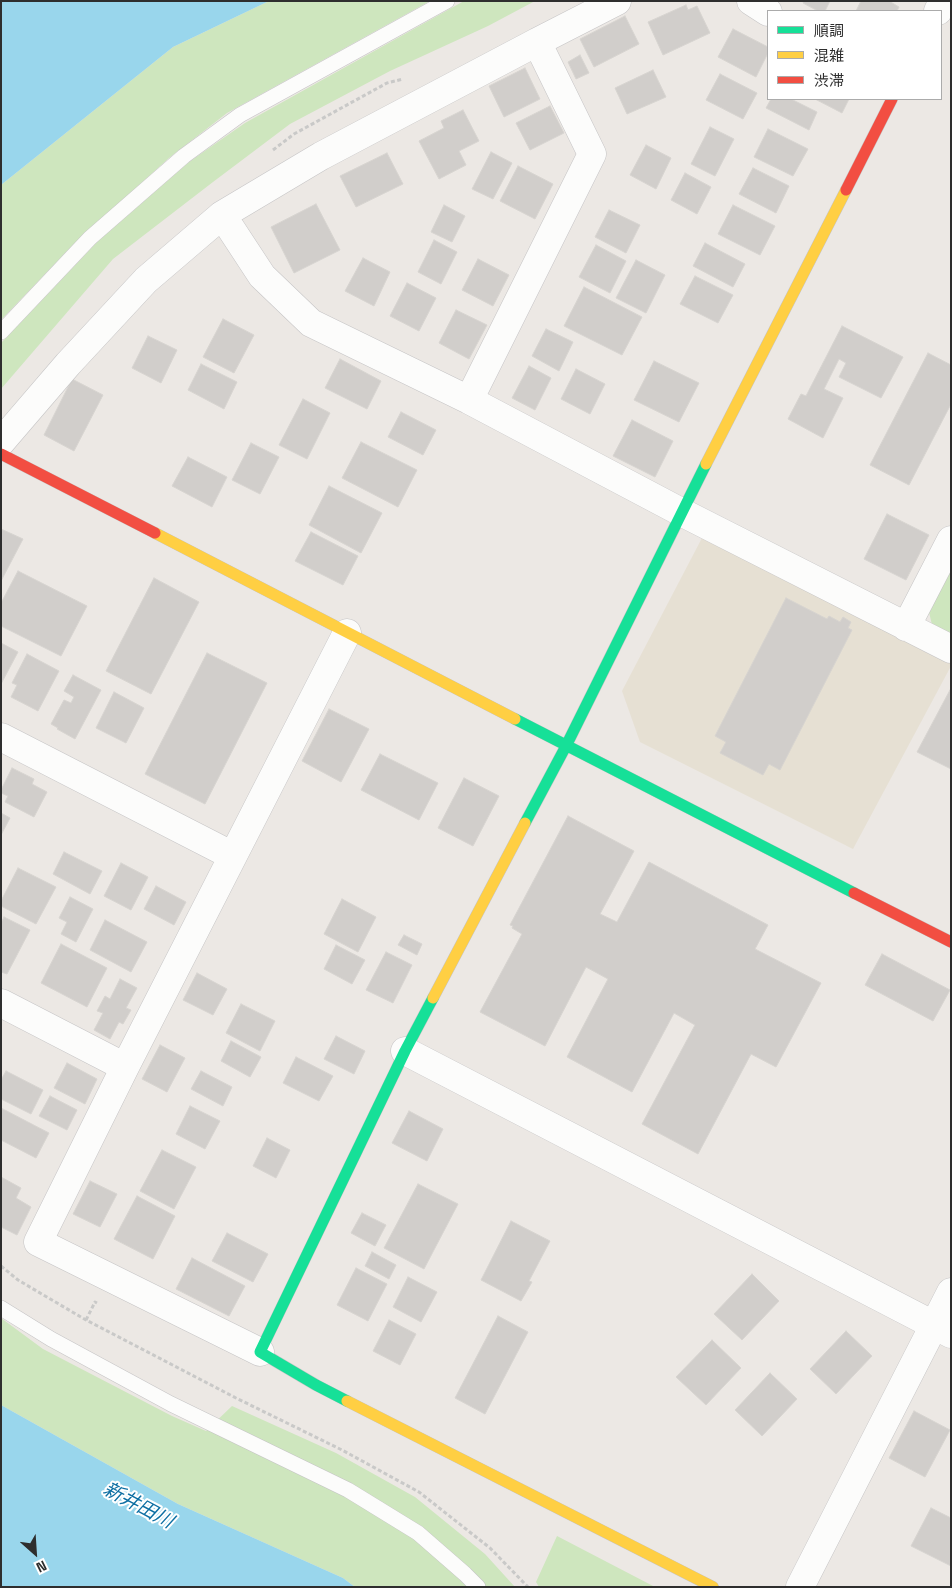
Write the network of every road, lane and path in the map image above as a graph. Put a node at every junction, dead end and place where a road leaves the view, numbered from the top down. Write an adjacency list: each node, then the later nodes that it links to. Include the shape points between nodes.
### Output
1 (447, 1): 8 (lane, via 240,115 184,156 90,238)
2 (617, 1): 5 (street)
3 (751, 1): 4 (street)
4 (767, 11)
5 (537, 42): 7 (street, via 321,156); 9 (street, via 592,154)
6 (891, 100): 12 (street)
7 (222, 215): 9 (street, via 262,276 311,323); 10 (street, via 146,280)
8 (1, 332)
9 (469, 400): 12 (street)
10 (1, 442)
11 (1, 454): 15 (street)
12 (681, 512): 14 (street); 18 (street)
13 (951, 540): 14 (street)
14 (906, 627): 16 (street)
15 (347, 633): 18 (street); 19 (street)
16 (951, 649)
17 (1, 737): 19 (street)
18 (566, 746): 20 (street); 22 (street)
19 (233, 856): 23 (street)
20 (951, 942)
21 (1, 1003): 23 (street)
22 (404, 1051): 27 (street); 28 (street)
23 (125, 1067): 28 (street, via 38,1242)
24 (1, 1266): 30 (path, via 18,1280 86,1320 419,1492 490,1548)
25 (951, 1292): 27 (street)
26 (1, 1308): 29 (lane, via 171,1404 348,1490 418,1533)
27 (942, 1330): 32 (street)
28 (260, 1352): 31 (street, via 316,1385)
29 (478, 1587)
30 (528, 1587)
31 (713, 1587)
32 (800, 1587)

